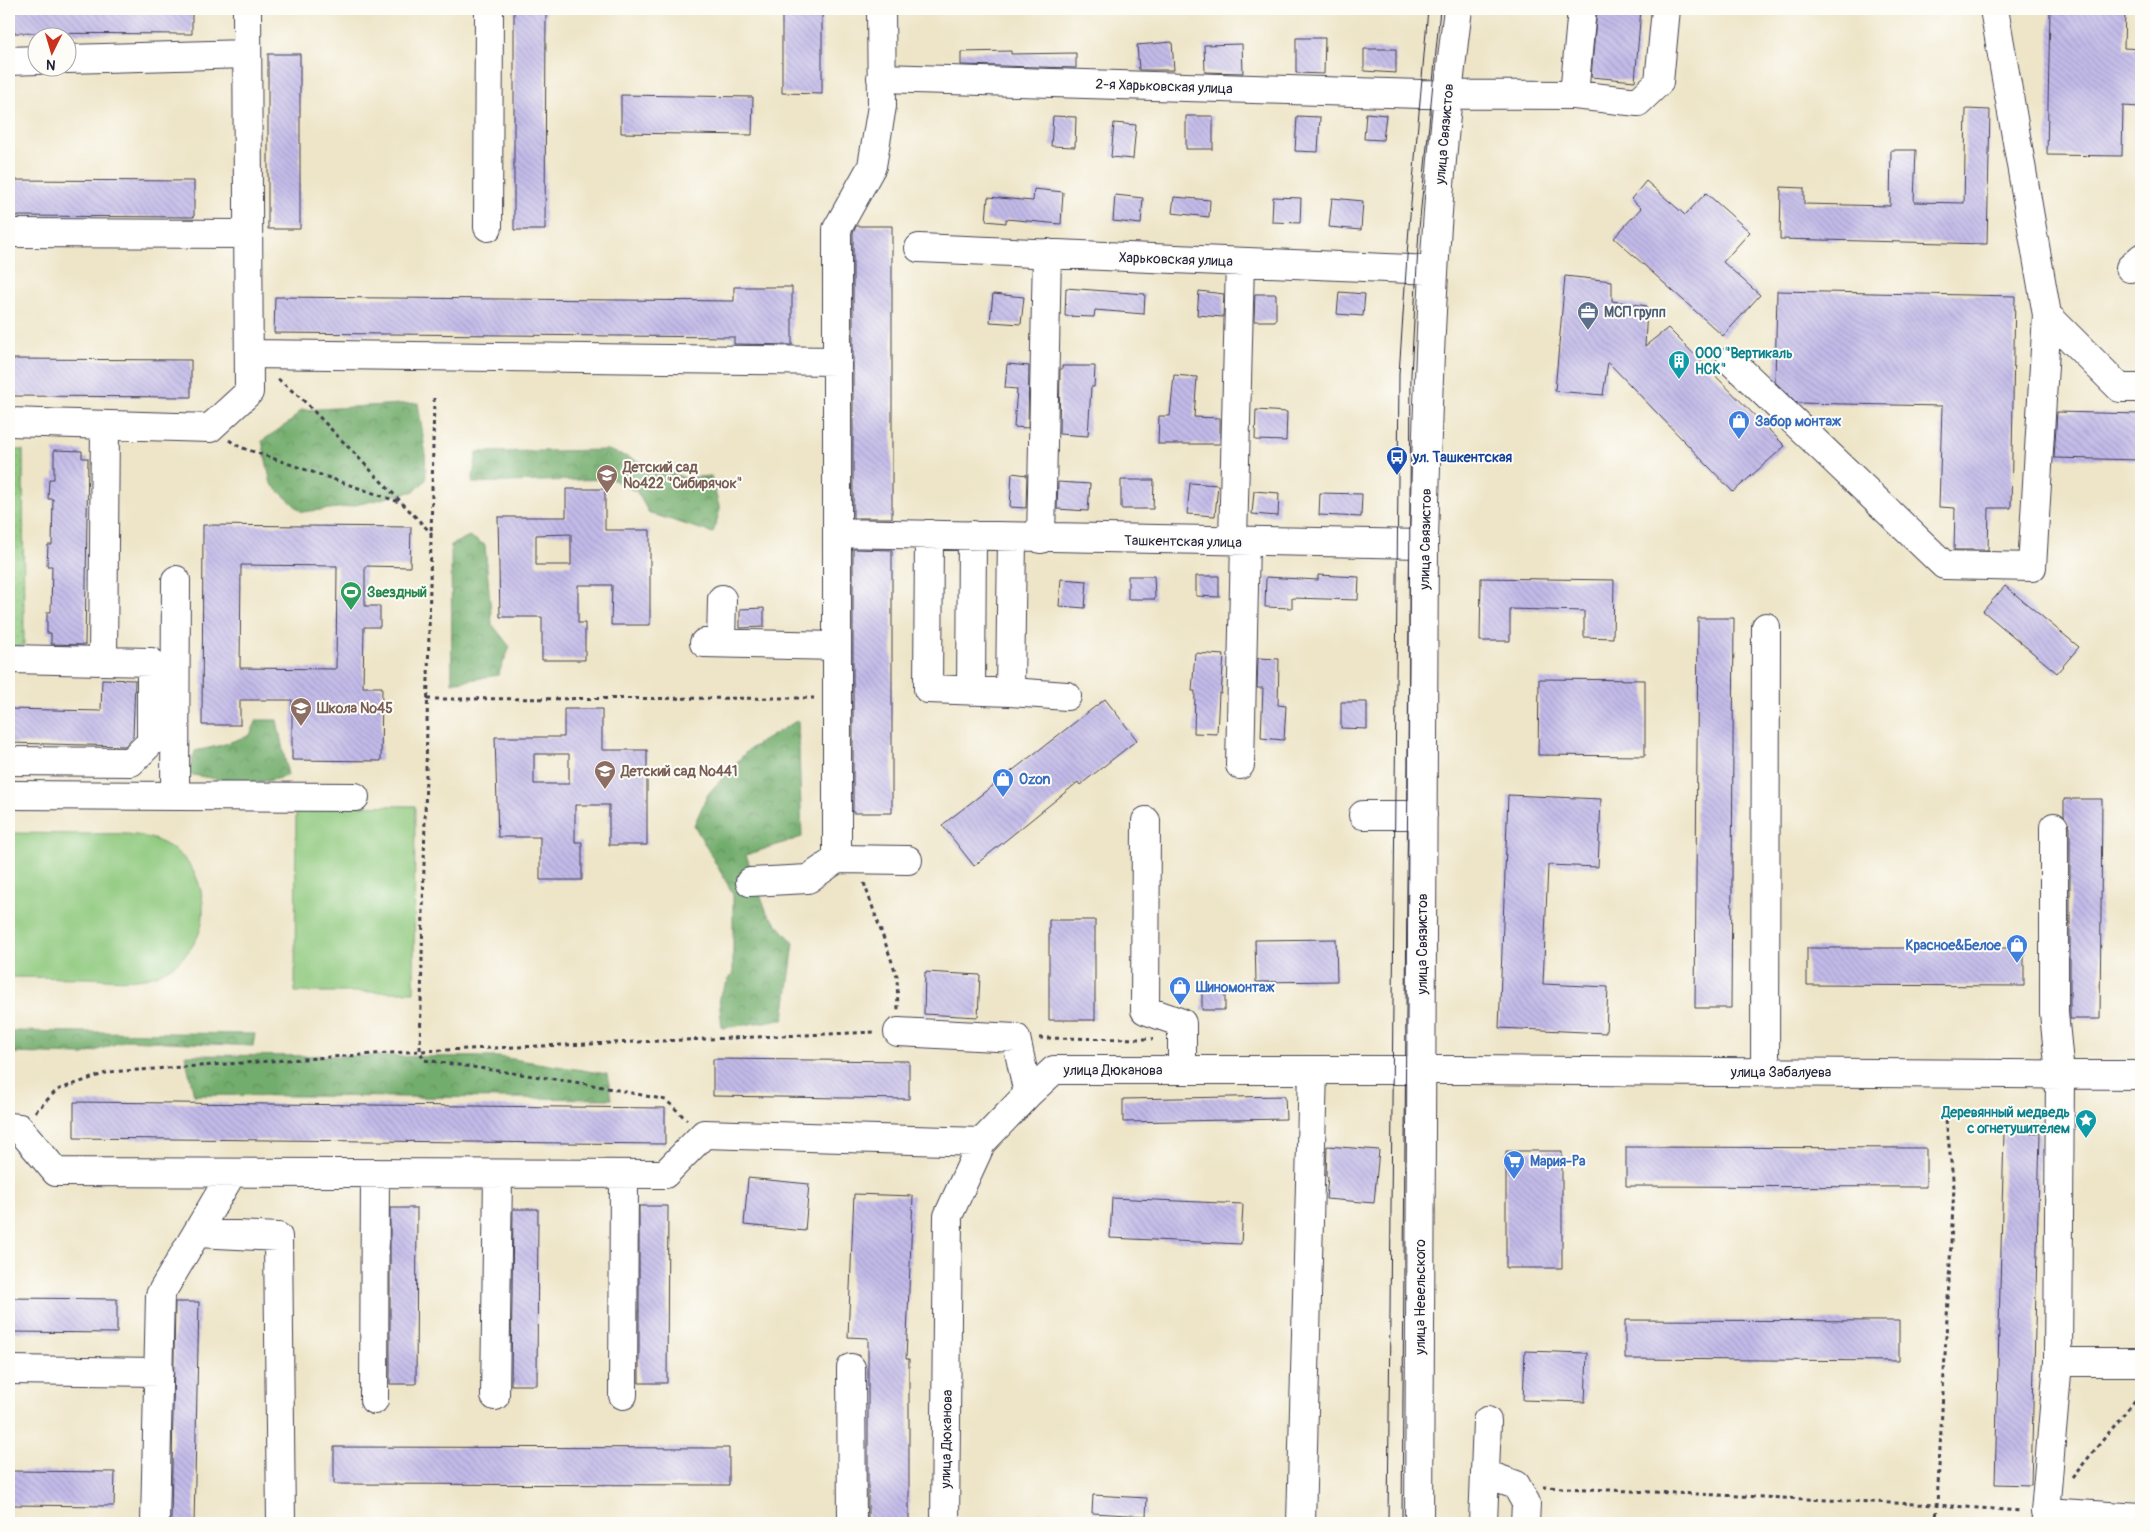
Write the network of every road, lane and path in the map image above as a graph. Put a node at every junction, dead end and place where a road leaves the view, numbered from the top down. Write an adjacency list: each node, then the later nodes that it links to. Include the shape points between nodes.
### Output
1 (247, 9): 8 (street)
2 (489, 9): 15 (street)
3 (881, 9): 12 (street)
4 (1458, 9): 13 (street, улица Связистов)
5 (1582, 9): 14 (street)
6 (1666, 9): 14 (street, 2-я Харьковская улица, via 1658,82 1638,102)
7 (1994, 9): 22 (street)
8 (248, 54): 9 (street); 17 (street)
9 (78, 59)
10 (9, 60): 11 (street)
11 (28, 60)
12 (881, 78): 13 (street, 2-я Харьковская улица); 24 (street, via 882,106 872,166 837,229)
13 (1447, 94): 14 (street, 2-я Харьковская улица); 21 (street, улица Связистов)
14 (1574, 95)
15 (488, 226)
16 (9, 233): 17 (street)
17 (248, 234): 23 (street)
18 (919, 248): 19 (street, Харьковская улица)
19 (1047, 253): 20 (street, Харьковская улица); 37 (street)
20 (1240, 262): 21 (street, Харьковская улица); 38 (street)
21 (1433, 270): 39 (street, улица Связистов)
22 (2047, 315): 25 (street, via 2032,567 1944,564); 26 (street, via 2120,388)
23 (249, 354): 24 (street); 30 (street, via 249,392); 31 (path, via 302,399)
24 (837, 360): 32 (street)
25 (1732, 361)
26 (2141, 388)
27 (434, 398): 33 (path)
28 (9, 422): 29 (street)
29 (105, 425): 30 (street); 45 (street)
30 (210, 428): 31 (path, via 240,447)
31 (403, 504): 33 (path)
32 (836, 533): 34 (street, Ташкентская улица); 43 (street)
33 (432, 534): 50 (path)
34 (936, 534): 35 (street, Ташкентская улица); 46 (street, via 928,689)
35 (972, 535): 36 (street, Ташкентская улица); 46 (street)
36 (1012, 537): 37 (street, Ташкентская улица); 47 (street)
37 (1041, 538): 38 (street, Ташкентская улица)
38 (1239, 542): 39 (street, Ташкентская улица); 52 (street)
39 (1424, 544): 57 (street, улица Связистов)
40 (176, 580): 54 (street)
41 (722, 599): 43 (street, via 712,643)
42 (1766, 627): 70 (street)
43 (837, 646): 49 (street)
44 (9, 659): 45 (street)
45 (103, 660): 51 (street, via 151,662 151,742 132,761)
46 (971, 691): 47 (street)
47 (1010, 692): 48 (street)
48 (1067, 696)
49 (837, 698): 50 (path); 60 (street)
50 (427, 699): 66 (path)
51 (9, 761)
52 (1240, 764)
53 (9, 794): 54 (street)
54 (175, 796): 55 (street)
55 (355, 797)
56 (1363, 815): 57 (street)
57 (1423, 815): 69 (street, улица Связистов)
58 (1146, 821): 65 (street, via 1145,1010 1182,1023)
59 (2054, 827): 71 (street, via 2054,1013)
60 (838, 859): 61 (street); 62 (street, via 808,879); 63 (path, via 865,884 897,976)
61 (908, 860)
62 (750, 882)
63 (898, 1032): 64 (street); 66 (path)
64 (1016, 1038): 65 (path); 73 (street)
65 (1182, 1039): 67 (street)
66 (420, 1051): 75 (path, via 109,1072 56,1090); 76 (path, via 424,1060 588,1084 666,1100)
67 (1182, 1070): 68 (street, улица Дюканова); 73 (street, улица Дюканова, via 1054,1070)
68 (1313, 1070): 69 (street, улица Дюканова); 103 (street)
69 (1421, 1070): 70 (street, улица Забалуева); 104 (street, улица Невельского)
70 (1765, 1072): 71 (street, улица Забалуева)
71 (2060, 1074): 72 (street, улица Забалуева); 83 (street)
72 (2141, 1075)
73 (1028, 1094): 77 (street, улица Дюканова)
74 (1946, 1120): 96 (path, via 1954,1188)
75 (14, 1128): 78 (street, via 56,1172)
76 (704, 1134): 77 (street); 81 (street, via 665,1174)
77 (982, 1142): 102 (street, улица Дюканова, via 948,1216)
78 (232, 1173): 79 (street); 82 (street)
79 (375, 1173): 80 (street); 91 (street)
80 (498, 1174): 81 (street); 90 (street)
81 (624, 1174): 89 (street)
82 (197, 1233): 87 (street, via 160,1295); 100 (street, via 278,1237)
83 (2058, 1362): 84 (street); 97 (street)
84 (2141, 1362)
85 (851, 1368): 101 (street)
86 (9, 1370): 87 (street)
87 (159, 1372): 99 (street)
88 (2141, 1393): 94 (path)
89 (623, 1395)
90 (495, 1396)
91 (374, 1400)
92 (1487, 1421): 93 (street)
93 (1485, 1474): 95 (street); 105 (street)
94 (2069, 1482)
95 (1516, 1485): 96 (path); 106 (street, via 1526,1503)
96 (1937, 1505): 97 (path); 107 (path)
97 (2044, 1512): 98 (street)
98 (2141, 1518)
99 (155, 1523)
100 (281, 1523)
101 (852, 1523)
102 (945, 1523)
103 (1300, 1523)
104 (1419, 1523)
105 (1483, 1523)
106 (1525, 1523)
107 (1936, 1523)

